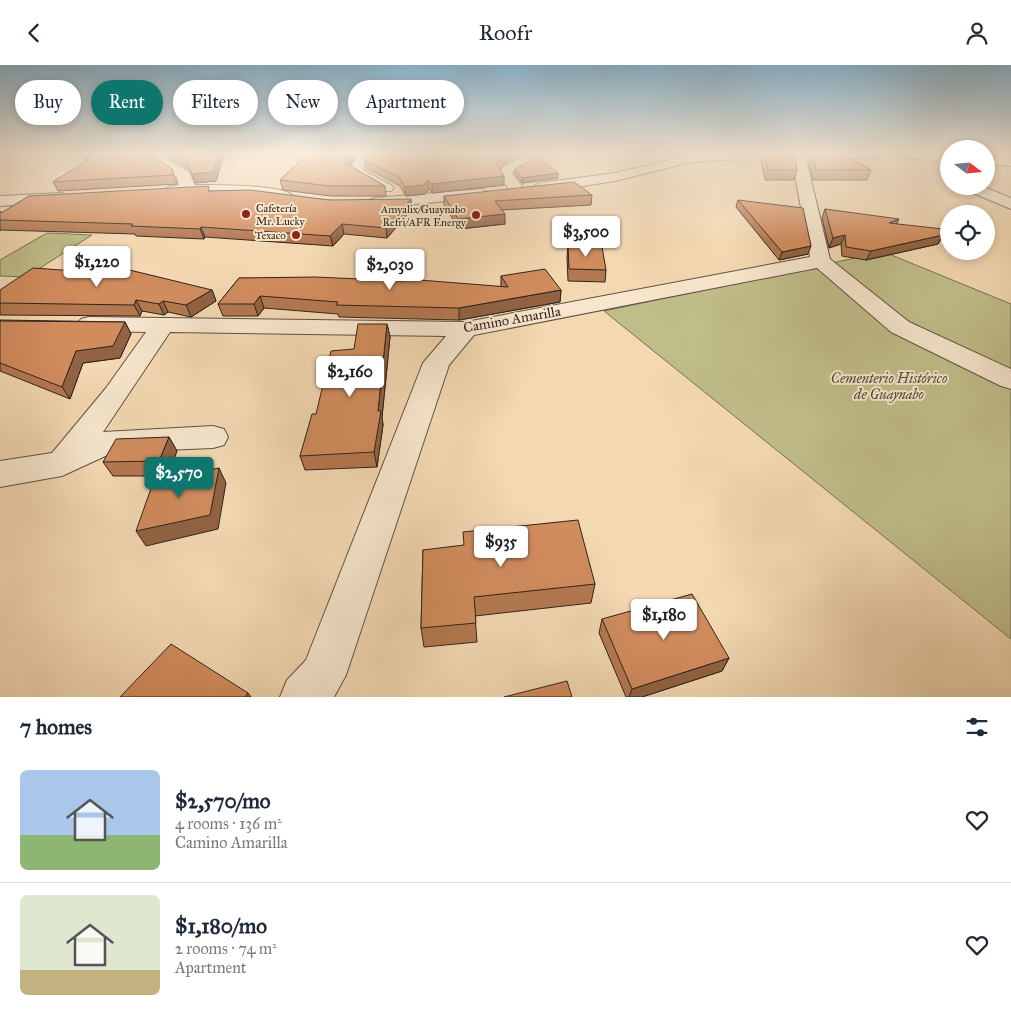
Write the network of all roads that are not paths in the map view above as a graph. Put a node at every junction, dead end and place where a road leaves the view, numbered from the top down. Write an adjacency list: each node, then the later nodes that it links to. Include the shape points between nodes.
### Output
1 (186, 182): 6 (street)
2 (377, 182): 14 (street, via 393,191)
3 (510, 182): 7 (street)
4 (574, 182): 7 (street)
5 (804, 182): 16 (street)
6 (188, 189): 8 (street); 11 (street, via 235,189)
7 (518, 190): 14 (street)
8 (159, 191)
9 (990, 195): 15 (street)
10 (73, 197): 12 (street)
11 (304, 200)
12 (0, 201)
13 (358, 203): 14 (street)
14 (400, 203)
15 (1011, 204)
16 (821, 261): 19 (street, Camino Amarilla); 20 (street, via 900,327)
17 (67, 324): 18 (street, Camino Amarilla)
18 (163, 325): 19 (street, Camino Amarilla); 22 (street, via 116,394)
19 (466, 329): 24 (street, via 436,363 323,675)
20 (1011, 380)
21 (214, 437): 22 (street, via 109,441)
22 (62, 464): 23 (street)
23 (0, 474)
24 (304, 697)

